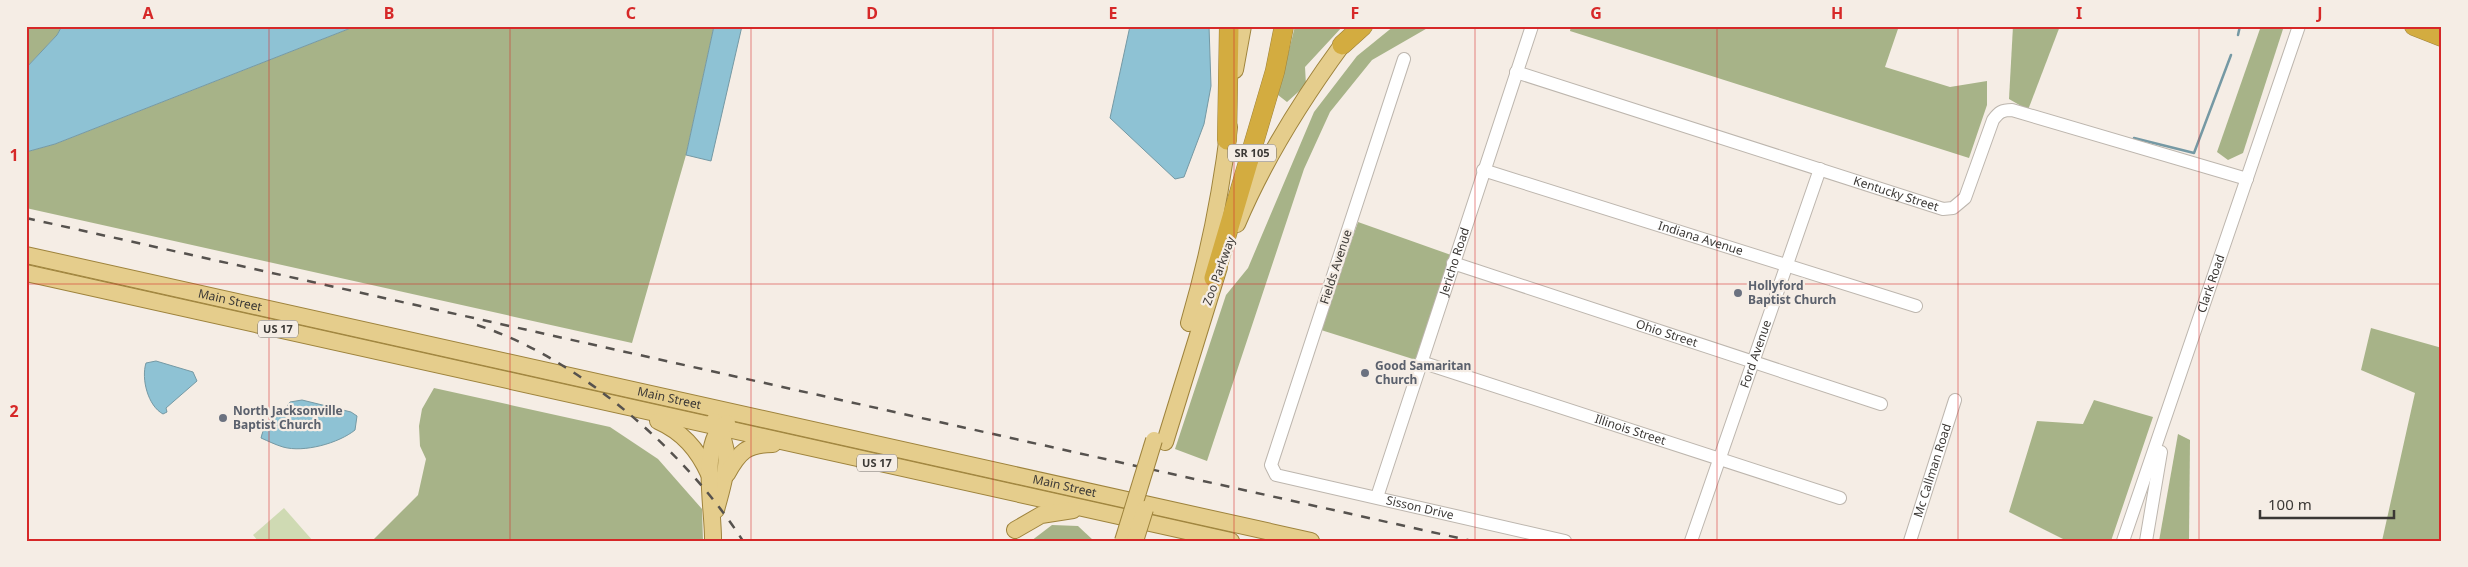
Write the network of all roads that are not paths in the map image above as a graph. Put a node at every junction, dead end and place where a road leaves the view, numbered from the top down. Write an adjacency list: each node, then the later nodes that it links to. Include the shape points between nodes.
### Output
1 (1230, 26): 13 (highway, SR 105)
2 (1243, 26): 13 (main road, Zoo Parkway)
3 (1284, 26): 22 (highway, SR 105, via 1275,71)
4 (1356, 26): 10 (street, Zoo Parkway)
5 (1363, 26): 10 (highway)
6 (1532, 26): 12 (street, Jericho Road)
7 (2299, 26): 16 (street, Clark Road)
8 (2414, 26): 9 (highway)
9 (2442, 37)
10 (1342, 45): 22 (main road, Zoo Parkway, via 1276,144)
11 (1404, 59): 43 (street, Fields Avenue, via 1271,465)
12 (1516, 72): 14 (street, Kentucky Street); 15 (street, Jericho Road)
13 (1227, 140): 38 (main road, Zoo Parkway / SR 105, via 1218,208 1204,272)
14 (1820, 169): 16 (street, Kentucky Street, via 1943,209 1953,208 1969,190 1993,120 1999,112 2012,110); 19 (street, Ford Avenue)
15 (1483, 170): 18 (street, Jericho Road); 19 (street, Indiana Avenue)
16 (2247, 180): 36 (street, Clark Road)
17 (26, 255): 21 (main road, Main Street / US 17)
18 (1453, 263): 29 (street, Jericho Road); 30 (street, Ohio Street)
19 (1787, 265): 26 (street, Indiana Avenue); 30 (street, Ford Avenue)
20 (26, 273): 24 (main road, Main Street / US 17)
21 (119, 276): 23 (main road, Main Street / US 17); 24 (main road)
22 (1214, 278): 38 (main road, Zoo Parkway / SR 105)
23 (137, 280): 25 (main road); 27 (main road, Main Street / US 17)
24 (116, 293): 25 (main road, Main Street / US 17)
25 (134, 297): 28 (main road, Main Street / US 17)
26 (1916, 306)
27 (426, 344): 28 (main road); 32 (main road, Main Street / US 17)
28 (422, 362): 34 (main road, Main Street / US 17)
29 (1421, 362): 40 (street, Illinois Street); 45 (street, Jericho Road)
30 (1754, 362): 33 (street, Ohio Street); 40 (street, Ford Avenue)
31 (1955, 400): 60 (street, Mc Callman Road)
32 (694, 404): 35 (main road, Main Street / US 17); 37 (main road, via 707,413)
33 (1881, 404)
34 (632, 408): 37 (main road, Main Street / US 17); 41 (main road, via 677,430 700,456)
35 (745, 415): 37 (main road); 44 (main road, Main Street / US 17)
36 (2165, 421): 61 (street, Clark Road); 62 (street)
37 (718, 428): 39 (main road, Main Street / US 17); 41 (main road, via 712,445); 42 (main road, via 724,438)
38 (1159, 441): 54 (main road, Zoo Parkway / SR 105, bridge); 55 (main road, Zoo Parkway / SR 105, bridge)
39 (794, 444): 42 (main road, via 758,444 749,448 740,453); 46 (main road, Main Street / US 17)
40 (1720, 459): 47 (street, Illinois Street); 59 (street, Ford Avenue)
41 (709, 474): 49 (main road)
42 (727, 474): 49 (main road)
43 (1276, 475): 45 (street, Sisson Drive)
44 (1045, 482): 46 (main road); 52 (main road, Main Street / US 17)
45 (1377, 497): 58 (street, Sisson Drive)
46 (1036, 498): 48 (main road, Main Street / US 17); 50 (main road)
47 (1840, 498)
48 (1082, 508): 50 (main road, via 1041,515); 51 (main road, Main Street / US 17)
49 (714, 519): 53 (main road)
50 (1011, 535)
51 (1203, 537): 56 (main road, Main Street / US 17)
52 (1282, 538): 57 (main road, Main Street / US 17)
53 (713, 541)
54 (1123, 541)
55 (1135, 541)
56 (1231, 541)
57 (1311, 541)
58 (1565, 541)
59 (1691, 541)
60 (1910, 541)
61 (2123, 541)
62 (2146, 541)

